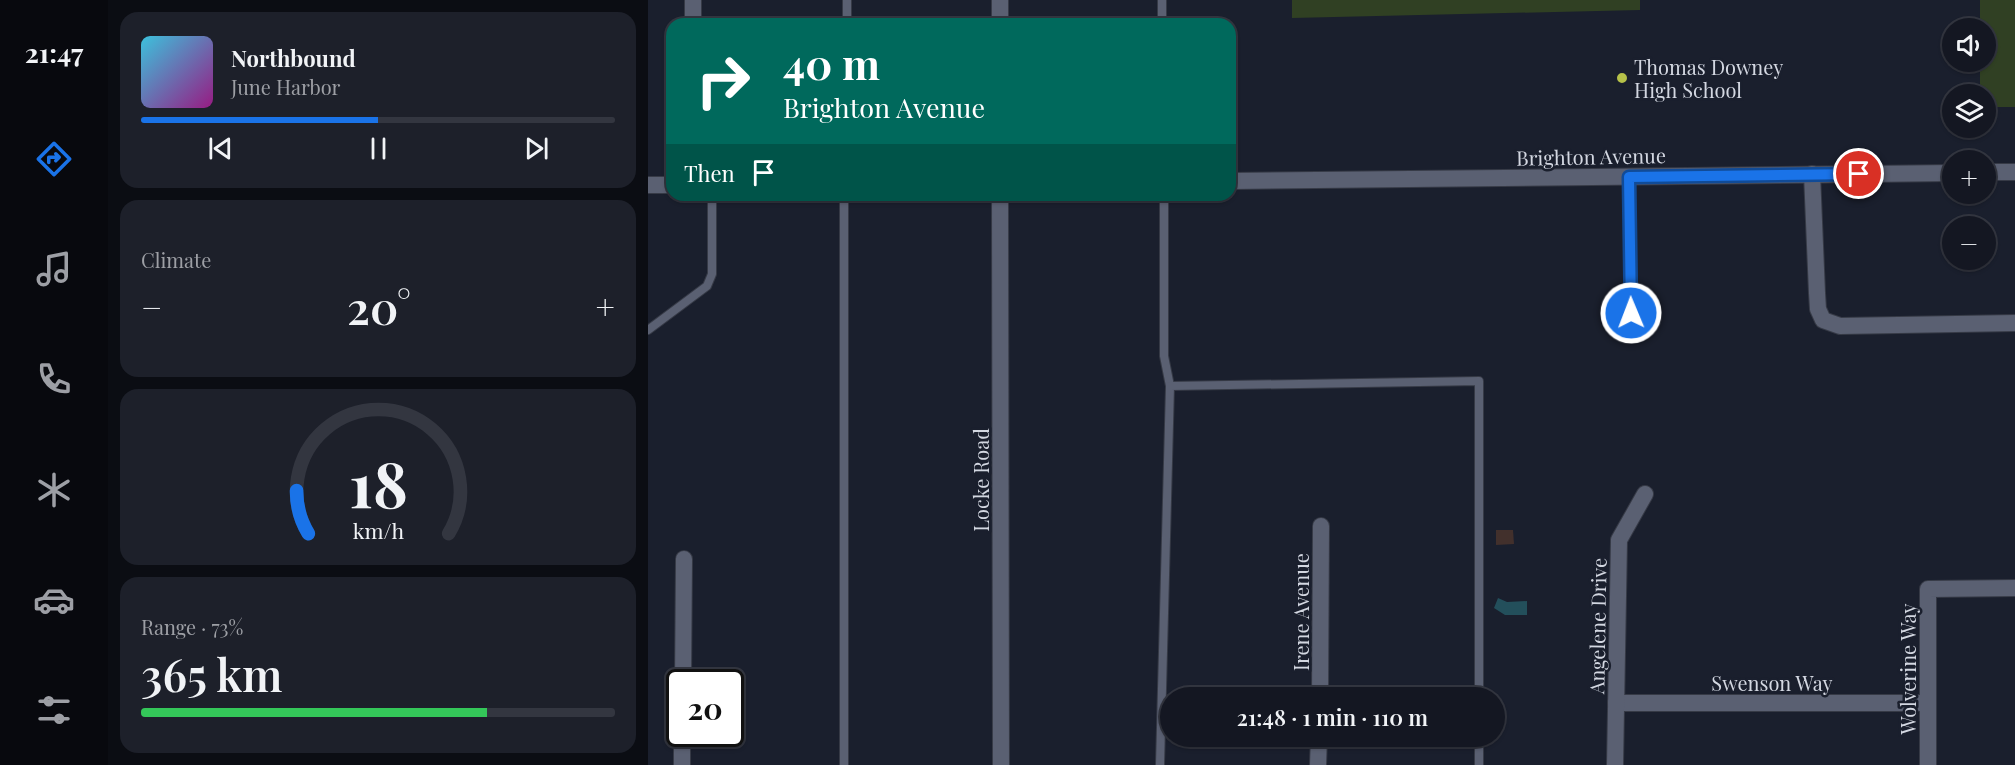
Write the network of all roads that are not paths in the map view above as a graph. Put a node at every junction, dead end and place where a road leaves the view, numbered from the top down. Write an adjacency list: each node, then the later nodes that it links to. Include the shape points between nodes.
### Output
1 (693, 0): 5 (street)
2 (847, 0): 6 (lane)
3 (1000, 0): 7 (street)
4 (1162, 0): 8 (lane)
5 (693, 18)
6 (847, 18)
7 (1000, 18)
8 (1162, 18)
9 (1942, 172): 12 (street, Brighton Avenue)
10 (1996, 172): 11 (street)
11 (2015, 172)
12 (1812, 174): 13 (street, Brighton Avenue); 22 (street, via 1818,309 1823,320 1840,326)
13 (1629, 177): 14 (street, Brighton Avenue); 21 (lane)
14 (1236, 181)
15 (648, 185): 16 (street)
16 (666, 185)
17 (712, 201): 23 (lane, via 712,274 707,286)
18 (844, 201): 38 (lane)
19 (1000, 201): 39 (street, Locke Road)
20 (1164, 201): 24 (lane, via 1164,356)
21 (1631, 313)
22 (2015, 323)
23 (648, 330)
24 (1170, 386): 31 (lane, via 1479,381); 40 (lane)
25 (1645, 494): 32 (street, Angelene Drive, via 1619,540)
26 (1321, 526): 30 (street, Irene Avenue)
27 (684, 558): 29 (street)
28 (2015, 588): 33 (street, Wolverine Way, via 1928,589)
29 (683, 669)
30 (1320, 687)
31 (1479, 687)
32 (1616, 703): 33 (street, Swenson Way); 43 (street, Angelene Drive)
33 (1928, 703): 44 (street, Wolverine Way)
34 (682, 747): 37 (street)
35 (1319, 747): 41 (street)
36 (1479, 747): 42 (lane)
37 (682, 765)
38 (844, 765)
39 (1001, 765)
40 (1161, 765)
41 (1318, 765)
42 (1479, 765)
43 (1615, 765)
44 (1928, 765)

